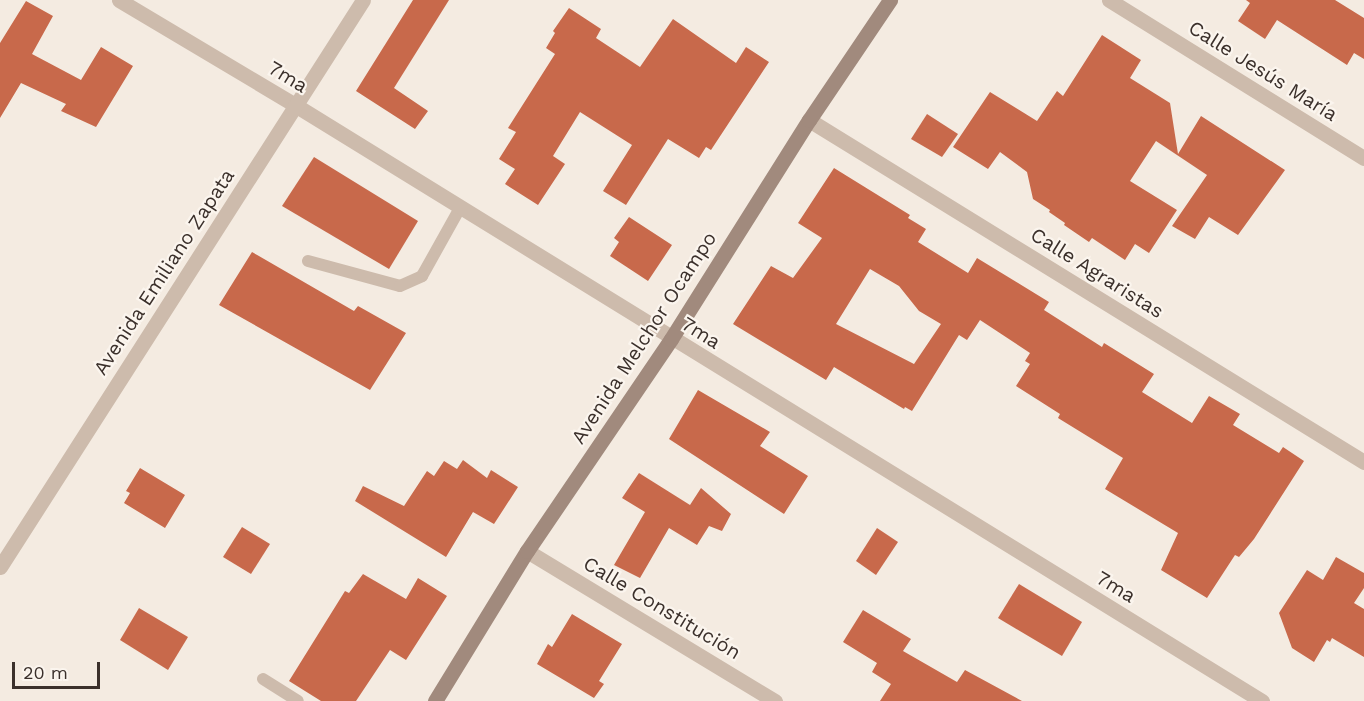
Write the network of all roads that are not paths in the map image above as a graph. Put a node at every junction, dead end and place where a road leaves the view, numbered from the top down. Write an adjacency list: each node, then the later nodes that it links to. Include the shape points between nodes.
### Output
1 (119, 0): 5 (street, 7ma)
2 (363, 0): 5 (street, Avenida Emiliano Zapata)
3 (890, 0): 6 (street, Avenida Melchor Ocampo)
4 (1109, 0): 7 (street, Calle Jesús María)
5 (295, 105): 8 (street, 7ma); 13 (street, Avenida Emiliano Zapata)
6 (809, 120): 10 (street, Avenida Melchor Ocampo); 11 (street, Calle Agraristas)
7 (1364, 158)
8 (460, 208): 9 (lane, via 422,276 400,286); 10 (street, 7ma)
9 (308, 261)
10 (671, 339): 12 (street, Avenida Melchor Ocampo); 18 (street, 7ma)
11 (1364, 462)
12 (527, 551): 16 (street, Avenida Melchor Ocampo); 17 (street, Calle Constitución)
13 (0, 567)
14 (262, 679): 15 (lane)
15 (298, 701)
16 (435, 701)
17 (775, 701)
18 (1262, 701)

